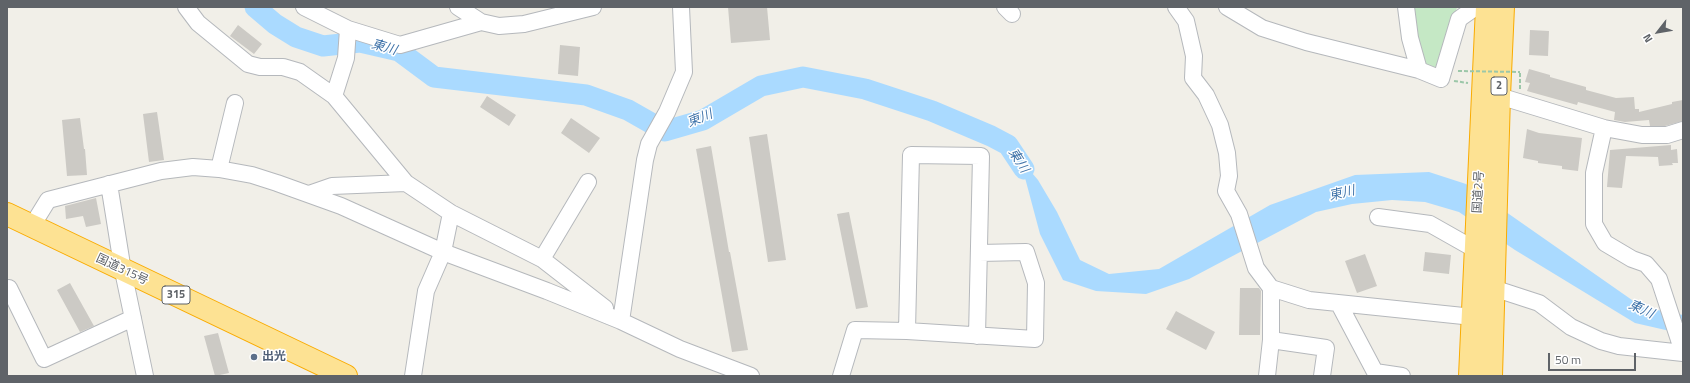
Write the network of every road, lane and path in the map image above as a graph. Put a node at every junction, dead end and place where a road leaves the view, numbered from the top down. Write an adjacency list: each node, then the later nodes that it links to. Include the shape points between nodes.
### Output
1 (186, 7): 19 (street, via 198,23 248,64 283,67 300,72)
2 (304, 7): 13 (street)
3 (458, 7): 12 (street)
4 (593, 7): 12 (street, via 524,24 499,26)
5 (681, 7): 46 (street, via 684,72 667,112 649,144 644,160)
6 (1176, 7): 40 (street, via 1186,21 1194,56 1193,78 1206,96 1220,125 1227,153 1229,176 1226,191 1239,214 1256,268)
7 (1227, 7): 14 (street, via 1262,28 1306,42)
8 (1406, 7): 14 (street, via 1410,38)
9 (1476, 7): 14 (street, via 1460,19 1441,79)
10 (1487, 7): 24 (highway, 国道2号 / 2)
11 (1503, 7): 20 (highway, 国道2号 / 2)
12 (481, 22): 13 (street, via 400,45)
13 (348, 34): 19 (street, via 346,58)
14 (1419, 70)
15 (1458, 71): 18 (path, bridge, via 1520,72)
16 (1450, 80): 17 (path)
17 (1471, 84)
18 (1520, 92)
19 (334, 96): 27 (street)
20 (1499, 96): 22 (street); 24 (highway, 国道2号 / 2)
21 (235, 103): 25 (street)
22 (1604, 128): 23 (street, via 1642,135 1667,136); 43 (street, via 1594,173 1594,224 1605,244 1646,264 1659,279)
23 (1683, 130)
24 (1489, 164): 36 (highway, 国道2号 / 2)
25 (219, 169): 28 (street, via 192,167 161,171); 29 (street, via 252,175)
26 (588, 182): 37 (street)
27 (406, 183): 29 (street, via 332,186); 30 (street)
28 (109, 184): 33 (street, via 48,200); 38 (street)
29 (309, 194): 34 (street)
30 (450, 213): 34 (street); 37 (street)
31 (7, 214): 33 (highway, 国道315号 / 315)
32 (1378, 218): 36 (street, via 1430,224)
33 (32, 226): 38 (highway, 国道315号 / 315)
34 (442, 252): 46 (street); 53 (street, via 426,291)
35 (979, 254): 47 (street, via 981,156 911,154); 48 (street); 48 (street, via 1026,252 1036,283 1035,339)
36 (1485, 254): 41 (highway, 2); 44 (highway, 国道2号 / 2)
37 (542, 259): 46 (street)
38 (123, 271): 45 (street); 52 (highway, 国道315号 / 315)
39 (9, 288): 45 (street, via 44,359)
40 (1271, 288): 42 (street, via 1309,300); 49 (street)
41 (1492, 288): 50 (street, via 1539,304 1572,327 1601,341 1619,346); 60 (highway, 2)
42 (1338, 304): 44 (street); 58 (street, via 1375,372)
43 (1676, 307): 50 (street)
44 (1473, 317): 59 (highway, 国道2号 / 2)
45 (132, 318): 51 (street)
46 (620, 320): 54 (street, via 680,349)
47 (907, 331): 48 (street); 55 (street, via 855,330)
48 (977, 336)
49 (1271, 340): 56 (street); 57 (street, via 1326,348)
50 (1683, 353)
51 (145, 376)
52 (346, 376)
53 (413, 376)
54 (751, 376)
55 (841, 376)
56 (1267, 376)
57 (1322, 376)
58 (1402, 376)
59 (1470, 376)
60 (1491, 376)

